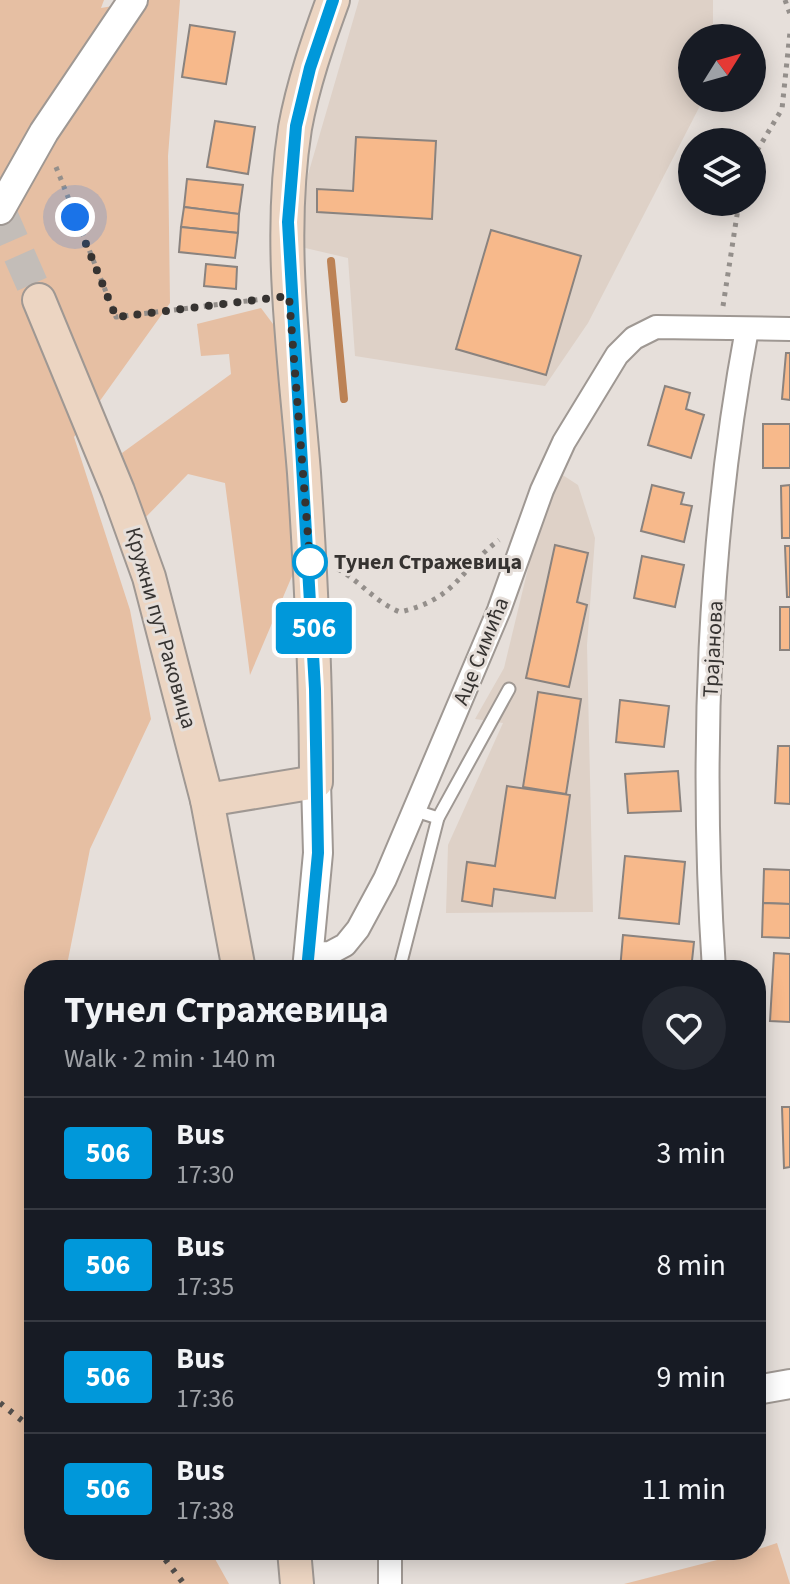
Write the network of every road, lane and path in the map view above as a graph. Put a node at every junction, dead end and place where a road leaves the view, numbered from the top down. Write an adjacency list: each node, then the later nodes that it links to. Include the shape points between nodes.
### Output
1 (133, 0): 7 (street)
2 (333, 0): 10 (main road, via 296,126 288,222)
3 (785, 0): 4 (path)
4 (790, 14)
5 (790, 32): 6 (path, via 782,109)
6 (766, 136)
7 (36, 146): 8 (street); 10 (path, via 61,175 116,317)
8 (0, 210)
9 (737, 216): 12 (path)
10 (289, 296): 18 (main road, via 313,609)
11 (39, 300): 19 (main road, Кружни пут Раковица, via 137,542)
12 (720, 326): 13 (street, Аце Симића); 15 (street, Аце Симића, via 656,327 617,355 564,442)
13 (747, 329): 14 (street, Аце Симића); 26 (street, Трајанова, via 731,421 710,716 706,796)
14 (790, 329)
15 (535, 513): 16 (path, via 431,602 400,612); 20 (street, Аце Симића)
16 (368, 594)
17 (509, 689): 21 (lane)
18 (316, 782): 19 (main road); 23 (street, via 318,853)
19 (207, 800): 22 (main road, Кружни пут Раковица)
20 (416, 811): 21 (lane); 24 (street, Аце Симића, via 353,937)
21 (438, 818): 25 (lane)
22 (237, 960)
23 (307, 960)
24 (312, 960)
25 (402, 960)
26 (714, 960)
27 (790, 1384): 28 (street)
28 (766, 1388)
29 (295, 1560): 31 (main road)
30 (390, 1560): 32 (street)
31 (297, 1584)
32 (390, 1584)

